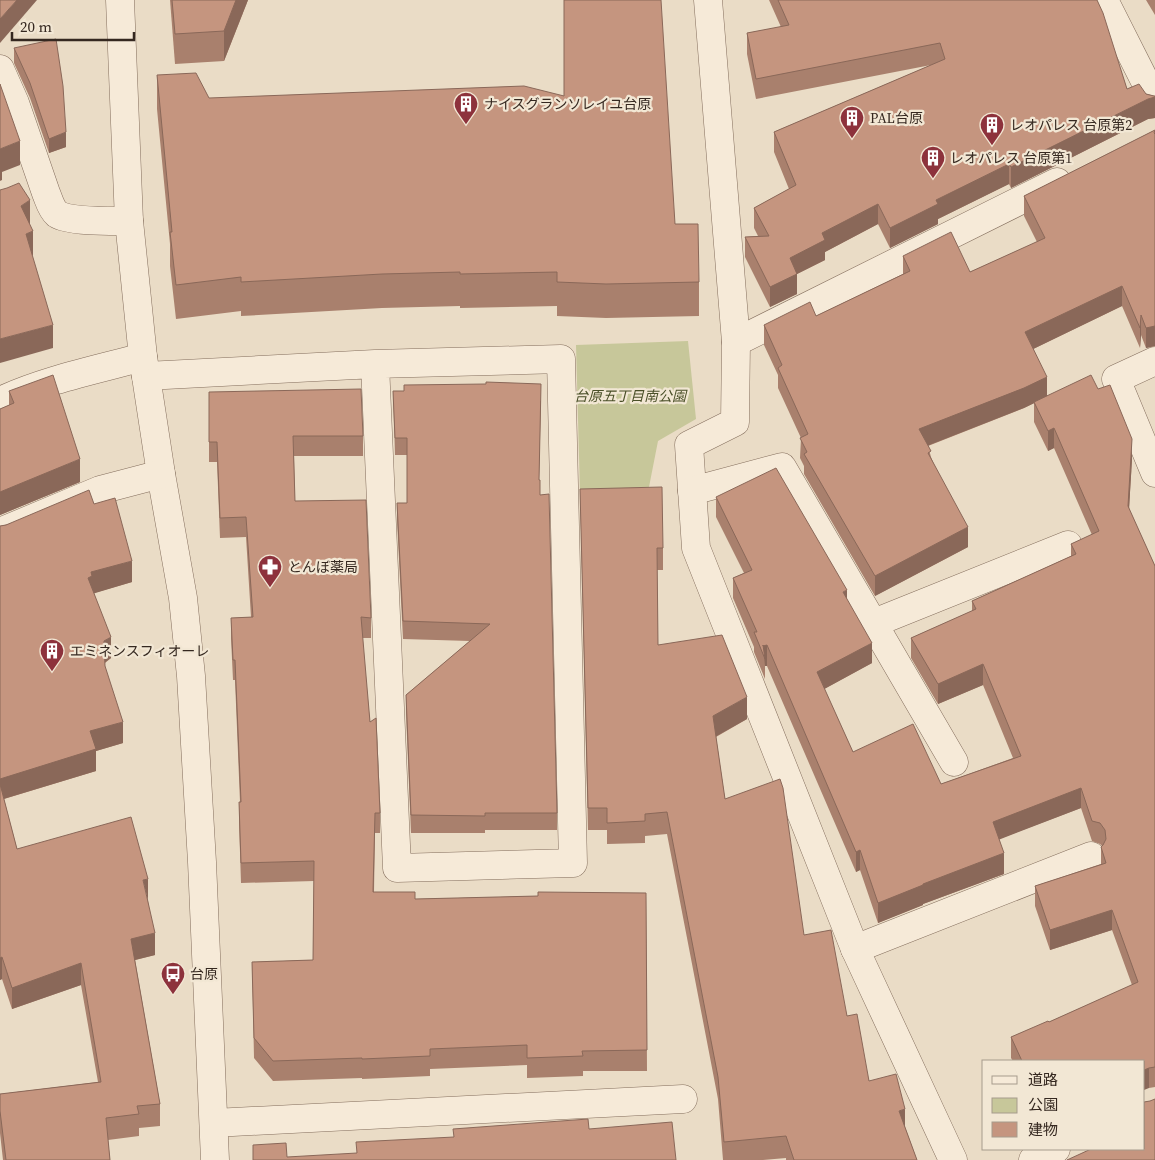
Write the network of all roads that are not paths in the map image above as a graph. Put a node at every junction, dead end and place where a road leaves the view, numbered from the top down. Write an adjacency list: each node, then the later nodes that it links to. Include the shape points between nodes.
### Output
1 (120, 0): 9 (street)
2 (708, 0): 10 (street)
3 (1104, 0): 5 (street)
4 (0, 69): 7 (street)
5 (1152, 89)
6 (1075, 173): 10 (street)
7 (41, 178): 8 (street); 9 (street, via 51,207 57,214)
8 (16, 190)
9 (129, 221): 13 (street)
10 (736, 342): 17 (street, via 735,422 689,444)
11 (1155, 361): 15 (street, via 1116,379)
12 (375, 364): 12 (street, via 398,868 573,863 561,359); 13 (street)
13 (144, 366): 14 (street, via 56,380); 16 (street)
14 (0, 401)
15 (1155, 473)
16 (161, 474): 18 (street, via 100,490); 25 (street, via 183,598 191,676)
17 (692, 491): 20 (street, via 782,467); 23 (street, via 696,548)
18 (0, 532)
19 (1068, 545): 20 (street)
20 (874, 623): 21 (street)
21 (954, 762)
22 (1091, 856): 23 (street)
23 (855, 949): 28 (street)
24 (683, 1099): 25 (street)
25 (214, 1122): 27 (street)
26 (1054, 1150): 29 (street)
27 (215, 1160)
28 (953, 1160)
29 (1033, 1160)

